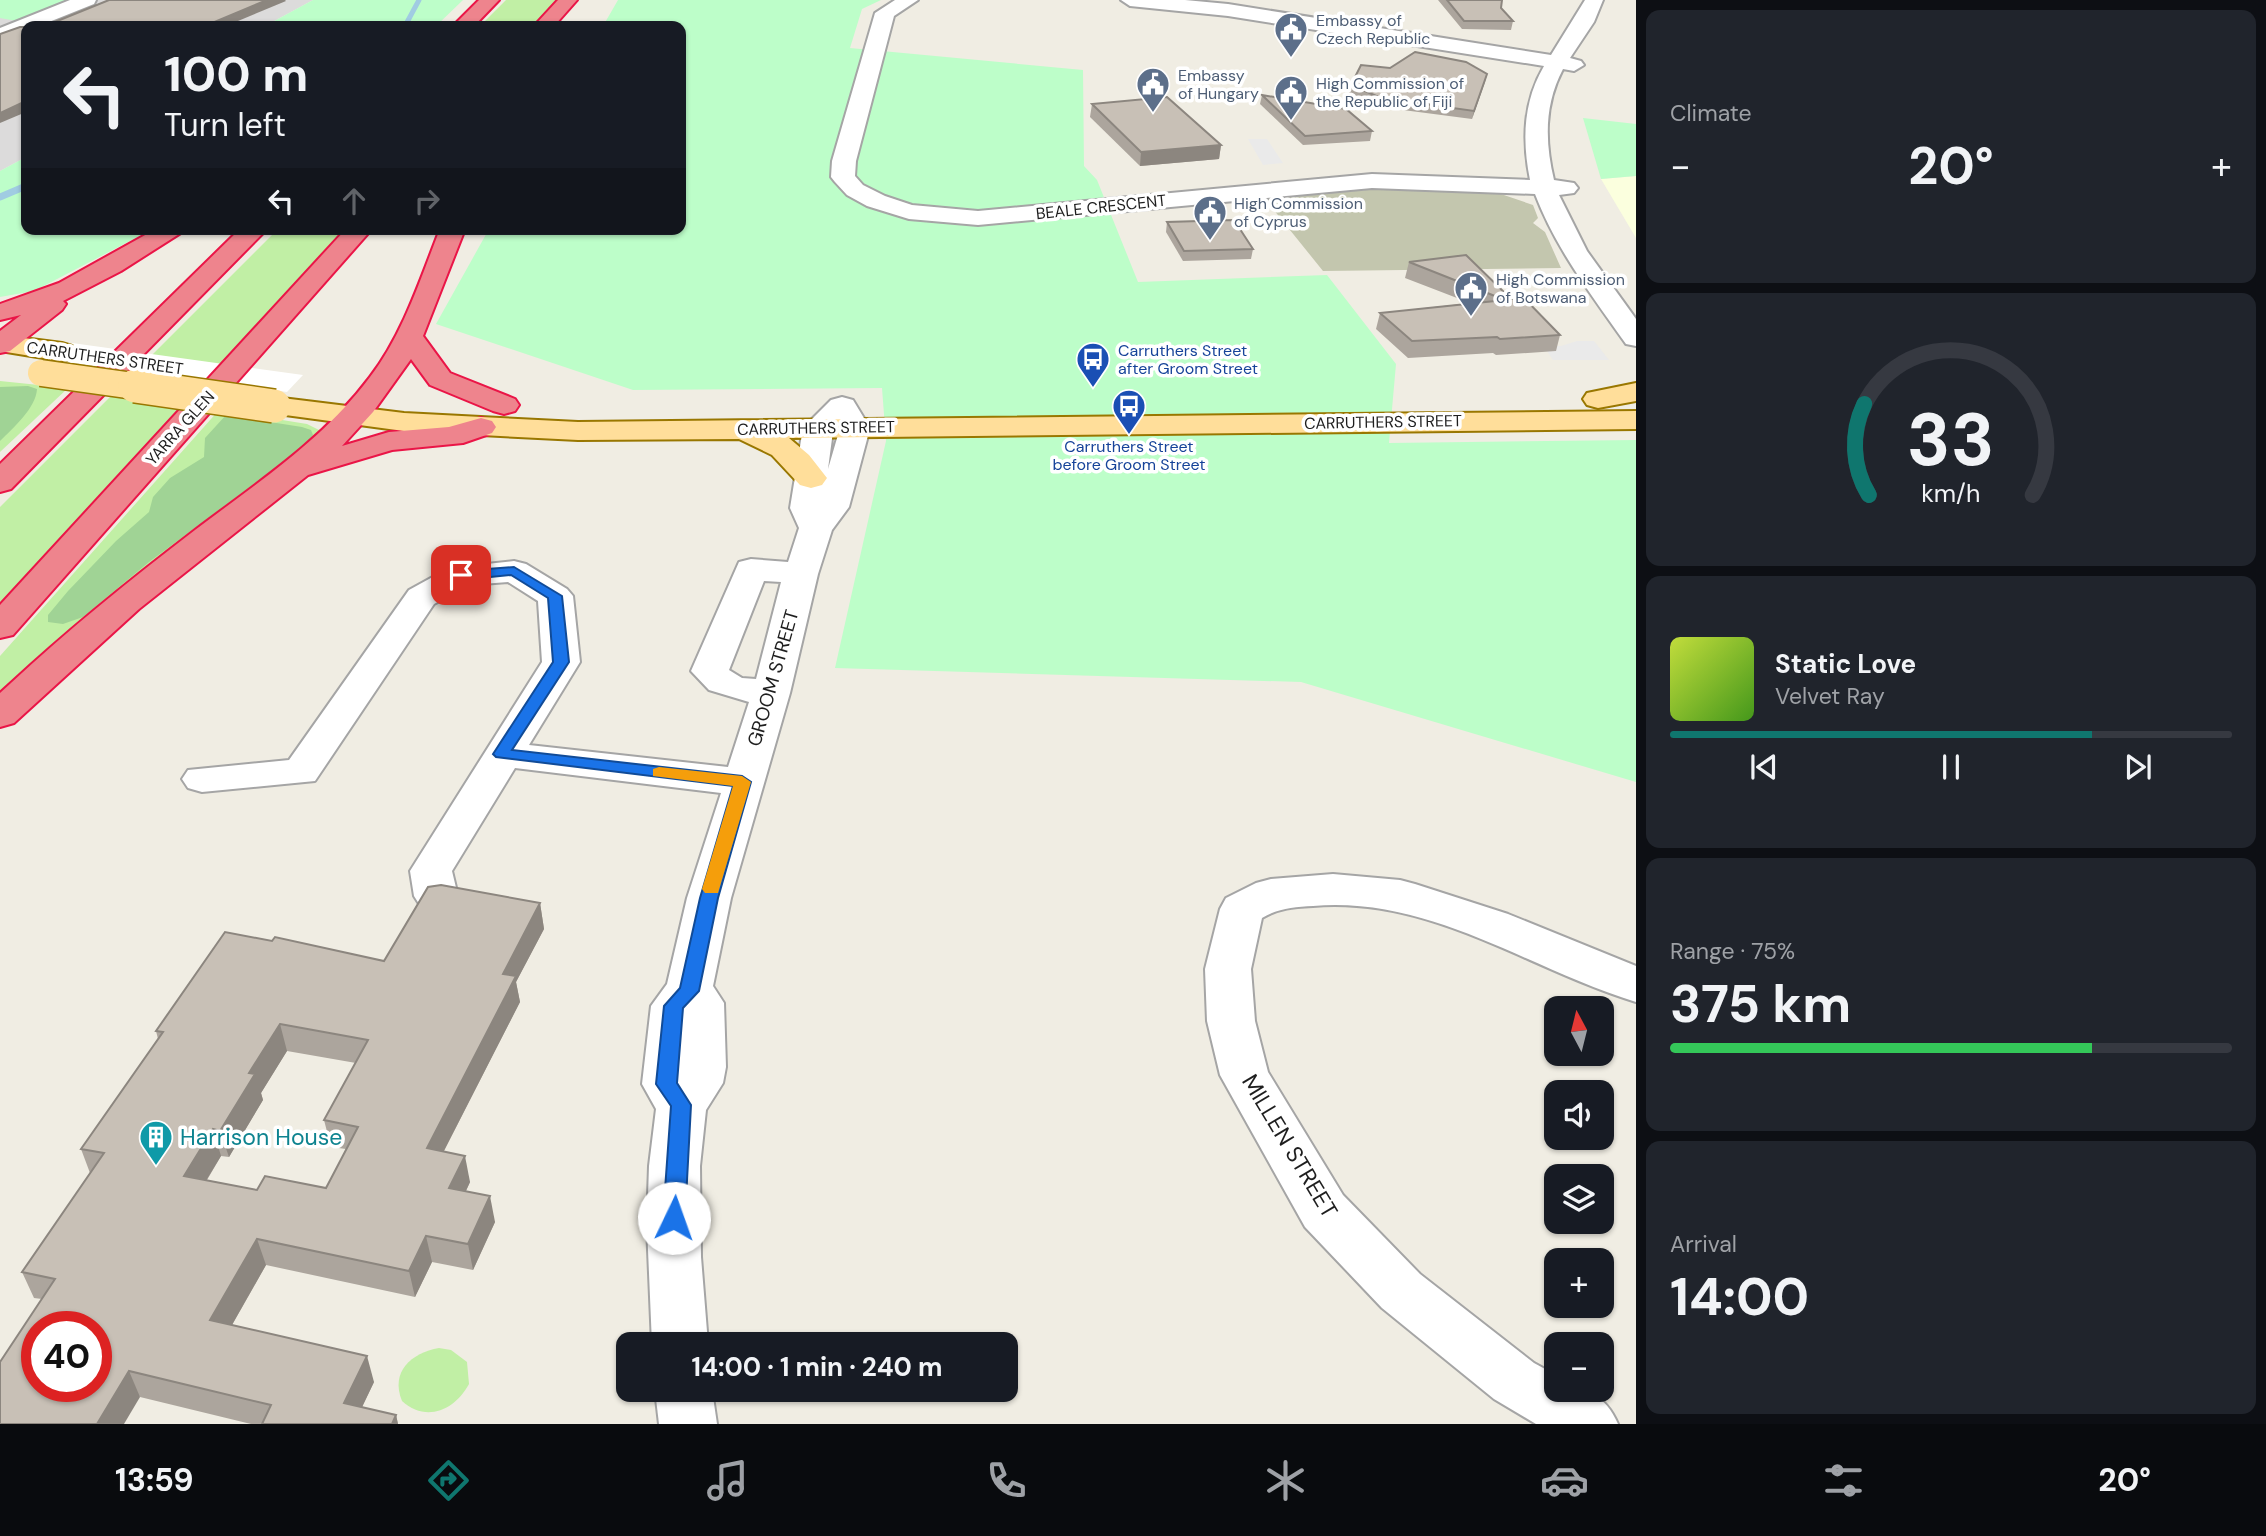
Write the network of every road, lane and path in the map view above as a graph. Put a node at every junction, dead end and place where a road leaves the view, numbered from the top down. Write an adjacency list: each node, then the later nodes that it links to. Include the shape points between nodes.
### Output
1 (87, 0): 9 (street)
2 (490, 0): 10 (highway)
3 (568, 0): 11 (highway)
4 (584, 0): 12 (highway)
5 (909, 0): 16 (street, BEALE CRESCENT, via 885,13 843,177 855,190 909,212 978,218 1372,181)
6 (1130, 0): 15 (street, via 1228,10)
7 (1594, 0): 15 (street)
8 (1611, 0): 15 (street, via 1602,24)
9 (35, 21)
10 (468, 21)
11 (549, 21)
12 (569, 21)
13 (21, 27): 14 (street)
14 (0, 35)
15 (1565, 64): 16 (street, via 1539,100 1535,121 1534,141)
16 (1555, 188): 22 (street); 25 (street, via 1571,246)
17 (164, 235): 21 (highway)
18 (249, 235): 39 (highway)
19 (355, 235): 42 (highway, YARRA GLEN)
20 (450, 235): 24 (highway)
21 (69, 289): 23 (highway); 26 (highway)
22 (1636, 303)
23 (0, 312)
24 (408, 335): 30 (highway); 31 (highway, via 440,379)
25 (1636, 338)
26 (0, 350): 30 (main road, CARRUTHERS STREET, via 62,352 295,384); 30 (main road, CARRUTHERS STREET, bridge, via 41,373 274,406)
27 (1636, 392): 28 (main road)
28 (1598, 399): 29 (main road, CARRUTHERS STREET); 32 (main road, CARRUTHERS STREET)
29 (1636, 399)
30 (364, 405): 31 (main road, CARRUTHERS STREET); 34 (main road, CARRUTHERS STREET); 37 (highway)
31 (504, 405): 32 (main road, CARRUTHERS STREET)
32 (849, 417): 33 (main road, CARRUTHERS STREET); 35 (main road, CARRUTHERS STREET); 40 (street, GROOM STREET, via 833,507)
33 (1636, 420)
34 (481, 427): 36 (main road, CARRUTHERS STREET); 37 (highway, via 452,436 389,441)
35 (818, 428): 36 (main road, CARRUTHERS STREET); 38 (street)
36 (732, 429): 38 (main road, via 758,433 801,462)
37 (293, 471): 44 (highway, via 106,618)
38 (811, 478): 40 (street, via 806,508)
39 (0, 482)
40 (816, 528): 41 (street, GROOM STREET)
41 (801, 574): 43 (street, GROOM STREET); 43 (street, via 751,569 710,671 725,685)
42 (0, 627)
43 (771, 693): 47 (street, GROOM STREET)
44 (0, 715)
45 (501, 754): 46 (street, via 561,662 555,596 514,571 461,575 421,597 301,772); 47 (street); 48 (street, via 431,871)
46 (202, 779)
47 (742, 782): 50 (street, GROOM STREET, via 689,991 701,1003 699,1082 681,1105 674,1218)
48 (436, 897)
49 (1636, 985): 53 (street, MILLEN STREET, via 1492,925 1401,895 1333,889 1270,894 1242,909 1228,969 1231,1021 1244,1075 1324,1211 1401,1292 1514,1381)
50 (679, 1332)
51 (685, 1402): 52 (street)
52 (688, 1424)
53 (1590, 1424)

